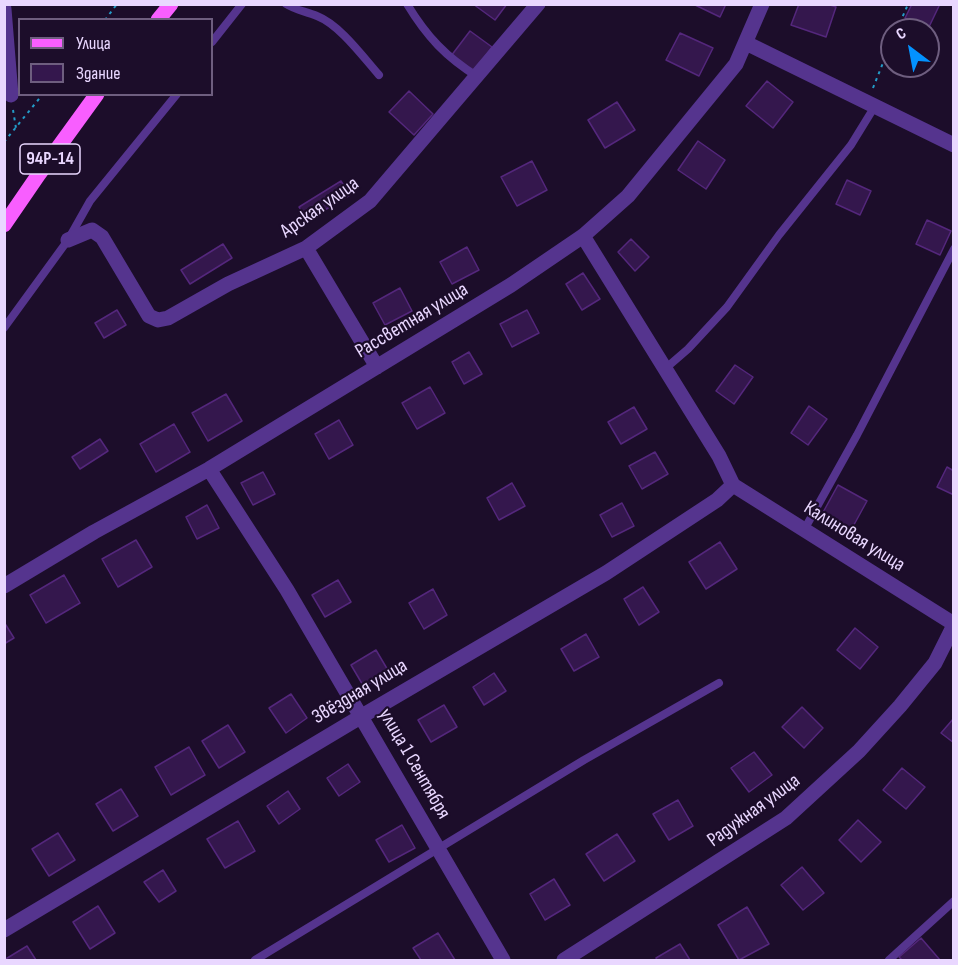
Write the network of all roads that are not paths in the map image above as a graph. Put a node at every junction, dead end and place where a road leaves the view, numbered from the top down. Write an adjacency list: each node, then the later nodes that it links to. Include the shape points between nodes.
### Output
1 (171, 4): 8 (main road)
2 (242, 4): 9 (lane)
3 (286, 4): 11 (lane, via 331,25)
4 (407, 4): 12 (lane, via 437,47)
5 (538, 4): 12 (street, Арская улица)
6 (762, 4): 10 (street, Рассветная улица)
7 (4, 9): 13 (street)
8 (160, 18)
9 (213, 41)
10 (746, 43): 16 (street); 19 (street, Рассветная улица, via 736,64 628,196)
11 (379, 75)
12 (478, 77): 21 (street, Арская улица, via 370,201)
13 (11, 95)
14 (96, 96): 18 (main road, 94Р-14)
15 (175, 96): 20 (lane, via 90,201)
16 (871, 104): 17 (street); 25 (lane, via 851,145 726,307)
17 (954, 145)
18 (4, 225)
19 (583, 236): 24 (street, Рассветная улица); 25 (street)
20 (68, 240): 21 (street, Арская улица, via 92,230 102,237 140,304 158,320); 23 (lane)
21 (306, 248): 24 (street)
22 (954, 249): 28 (lane)
23 (4, 328)
24 (376, 367): 26 (street, Рассветная улица)
25 (666, 368): 27 (street)
26 (209, 469): 29 (street, Рассветная улица); 32 (street, улица 1 Сентября)
27 (733, 485): 28 (street, Калиновая улица); 32 (street, Звёздная улица, via 717,500 606,573)
28 (804, 530): 30 (street, Калиновая улица)
29 (4, 586)
30 (954, 624): 38 (street, Радужная улица, via 935,663 900,706 859,752 786,819)
31 (719, 683): 33 (lane, via 584,760)
32 (362, 716): 33 (street, улица 1 Сентября); 35 (street, Звёздная улица)
33 (439, 850): 36 (lane); 37 (street, улица 1 Сентября)
34 (954, 901): 39 (lane)
35 (4, 930)
36 (255, 960)
37 (503, 960)
38 (564, 960)
39 (889, 960)

